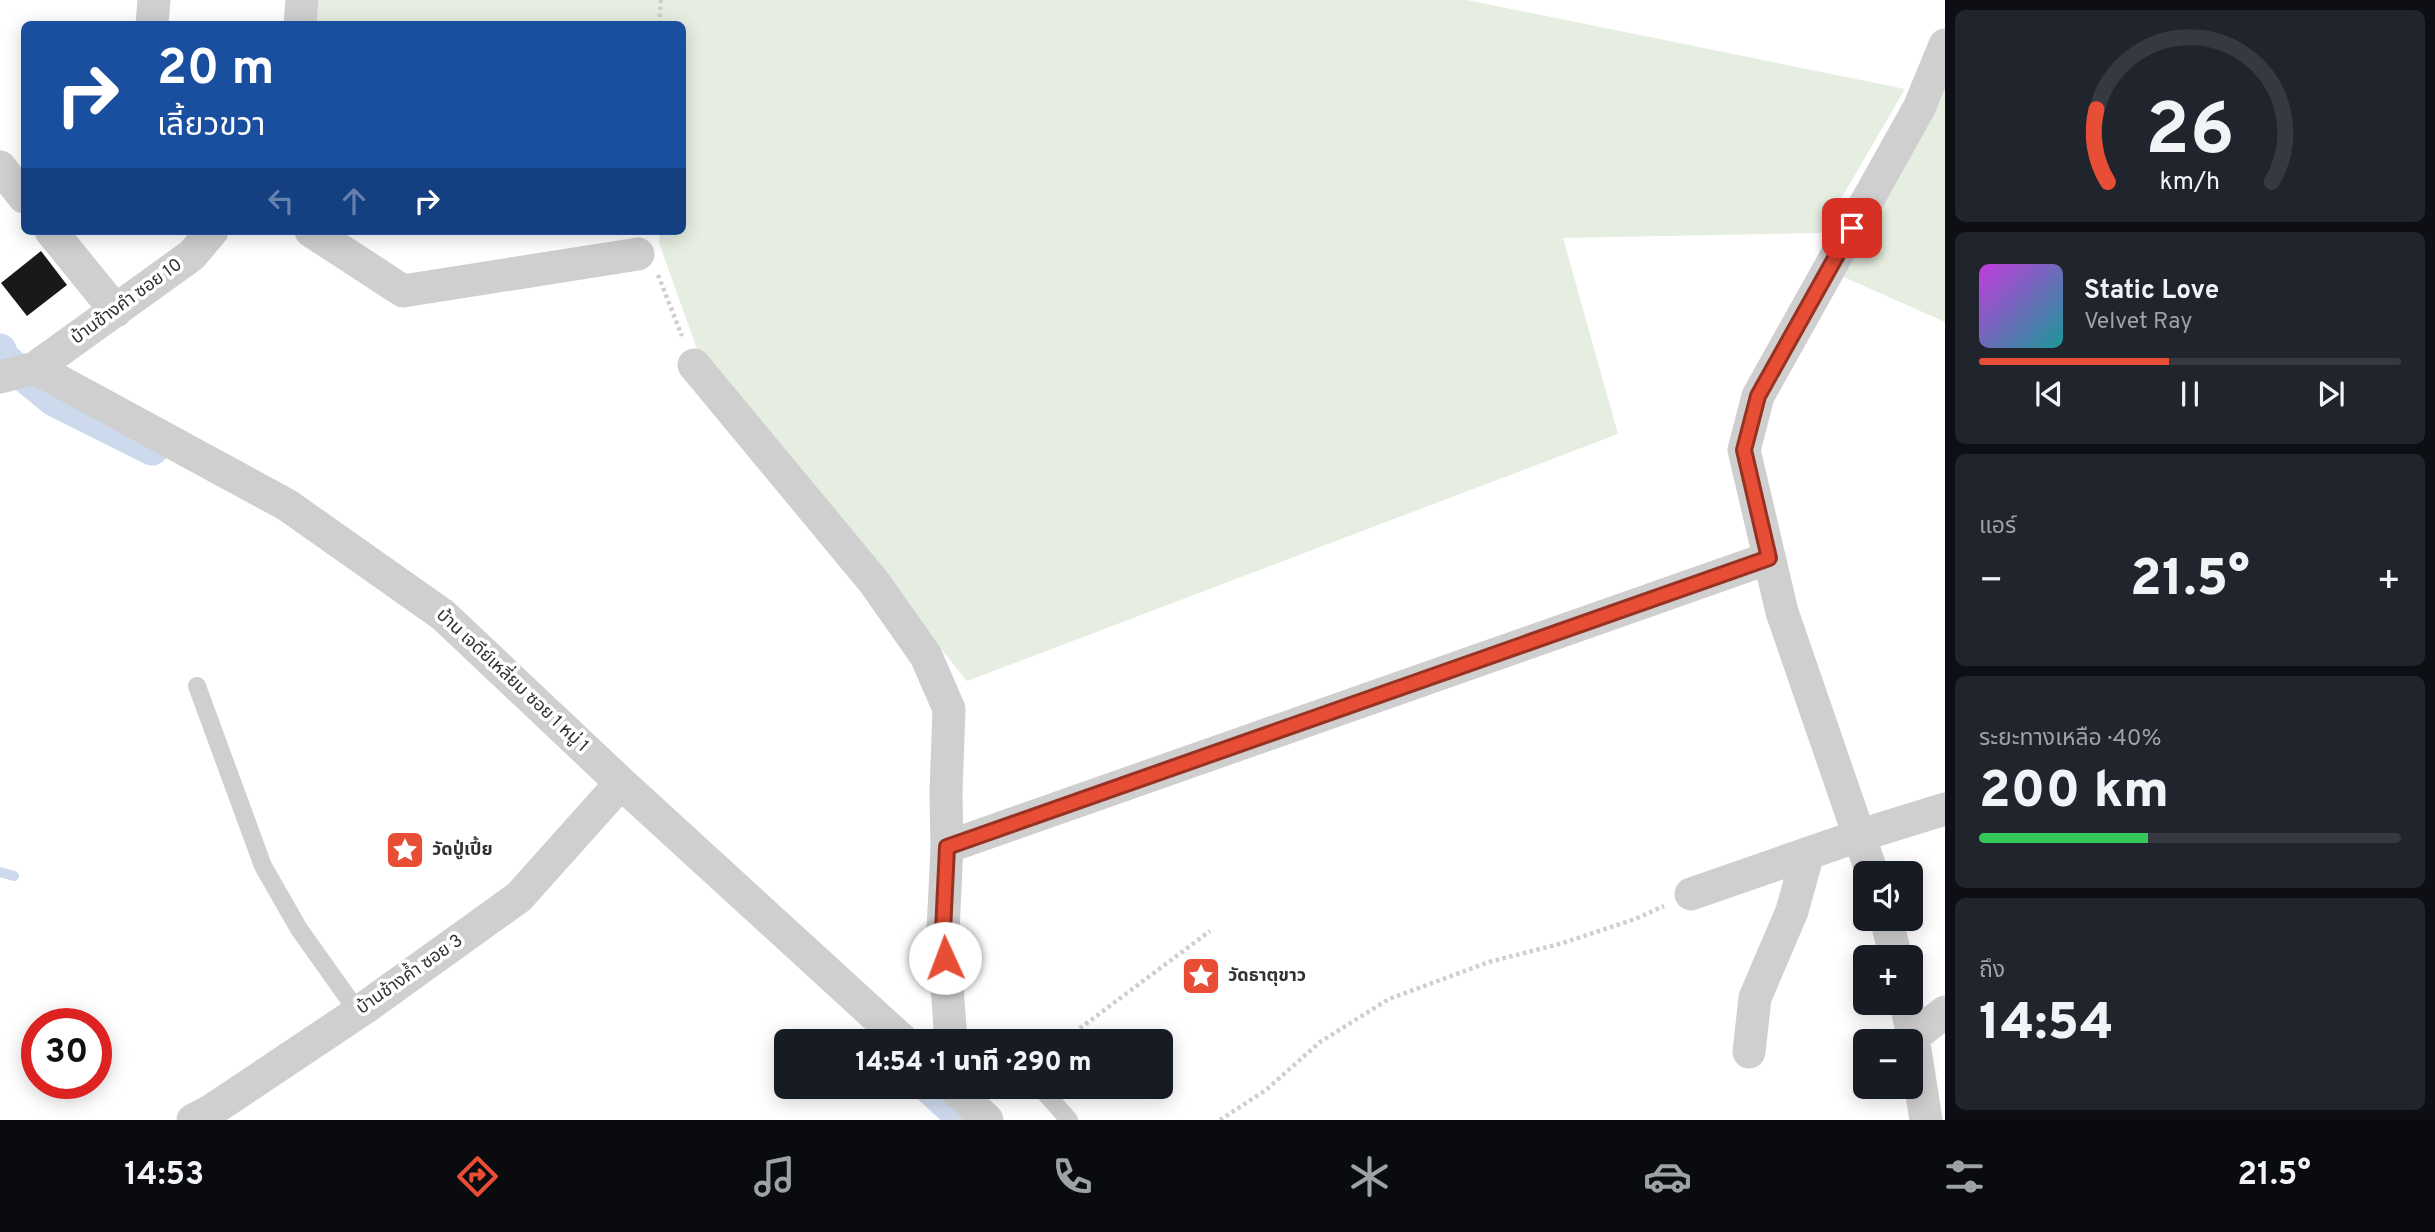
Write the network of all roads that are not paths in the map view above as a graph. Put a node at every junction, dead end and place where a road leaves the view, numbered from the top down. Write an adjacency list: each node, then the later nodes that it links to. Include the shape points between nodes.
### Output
1 (154, 0): 3 (street)
2 (302, 0): 4 (street)
3 (152, 21)
4 (300, 21)
5 (1945, 45): 15 (street, via 1919,108 1758,396 1744,450)
6 (0, 167): 7 (street)
7 (21, 193)
8 (54, 235): 12 (street)
9 (209, 235): 12 (street, บ้านช้างคำ ซอย 10, via 192,255)
10 (317, 235): 11 (street, via 403,291)
11 (646, 259)
12 (116, 312): 14 (street, บ้านช้างคำ ซอย 10)
13 (694, 365): 20 (street, via 874,582 926,656 949,709)
14 (17, 373): 17 (street, บ้าน เจดีย์เหลี่ยม ซอย 1 หมู่ 1, via 287,505 443,615)
15 (1769, 558): 19 (street, via 1782,612); 20 (street)
16 (197, 686): 24 (lane, via 263,866 299,929)
17 (614, 791): 24 (street, บ้านช้างค้ำ ซอย 3, via 519,897); 26 (street, บ้าน เจดีย์เหลี่ยม ซอย 1 หมู่ 1)
18 (1945, 809): 19 (street)
19 (1861, 835): 21 (street); 22 (street)
20 (947, 847): 27 (street, via 943,931)
21 (1808, 853): 23 (street); 29 (street, via 1792,911 1755,998)
22 (1869, 861)
23 (1691, 894)
24 (358, 1012): 33 (street, บ้านช้างค้ำ ซอย 3)
25 (1945, 1012): 28 (street)
26 (889, 1029)
27 (950, 1029)
28 (1923, 1029)
29 (1749, 1052)
30 (967, 1099): 34 (street)
31 (1051, 1099): 35 (lane)
32 (1923, 1099): 36 (street)
33 (192, 1120)
34 (987, 1120)
35 (1069, 1120)
36 (1926, 1120)

